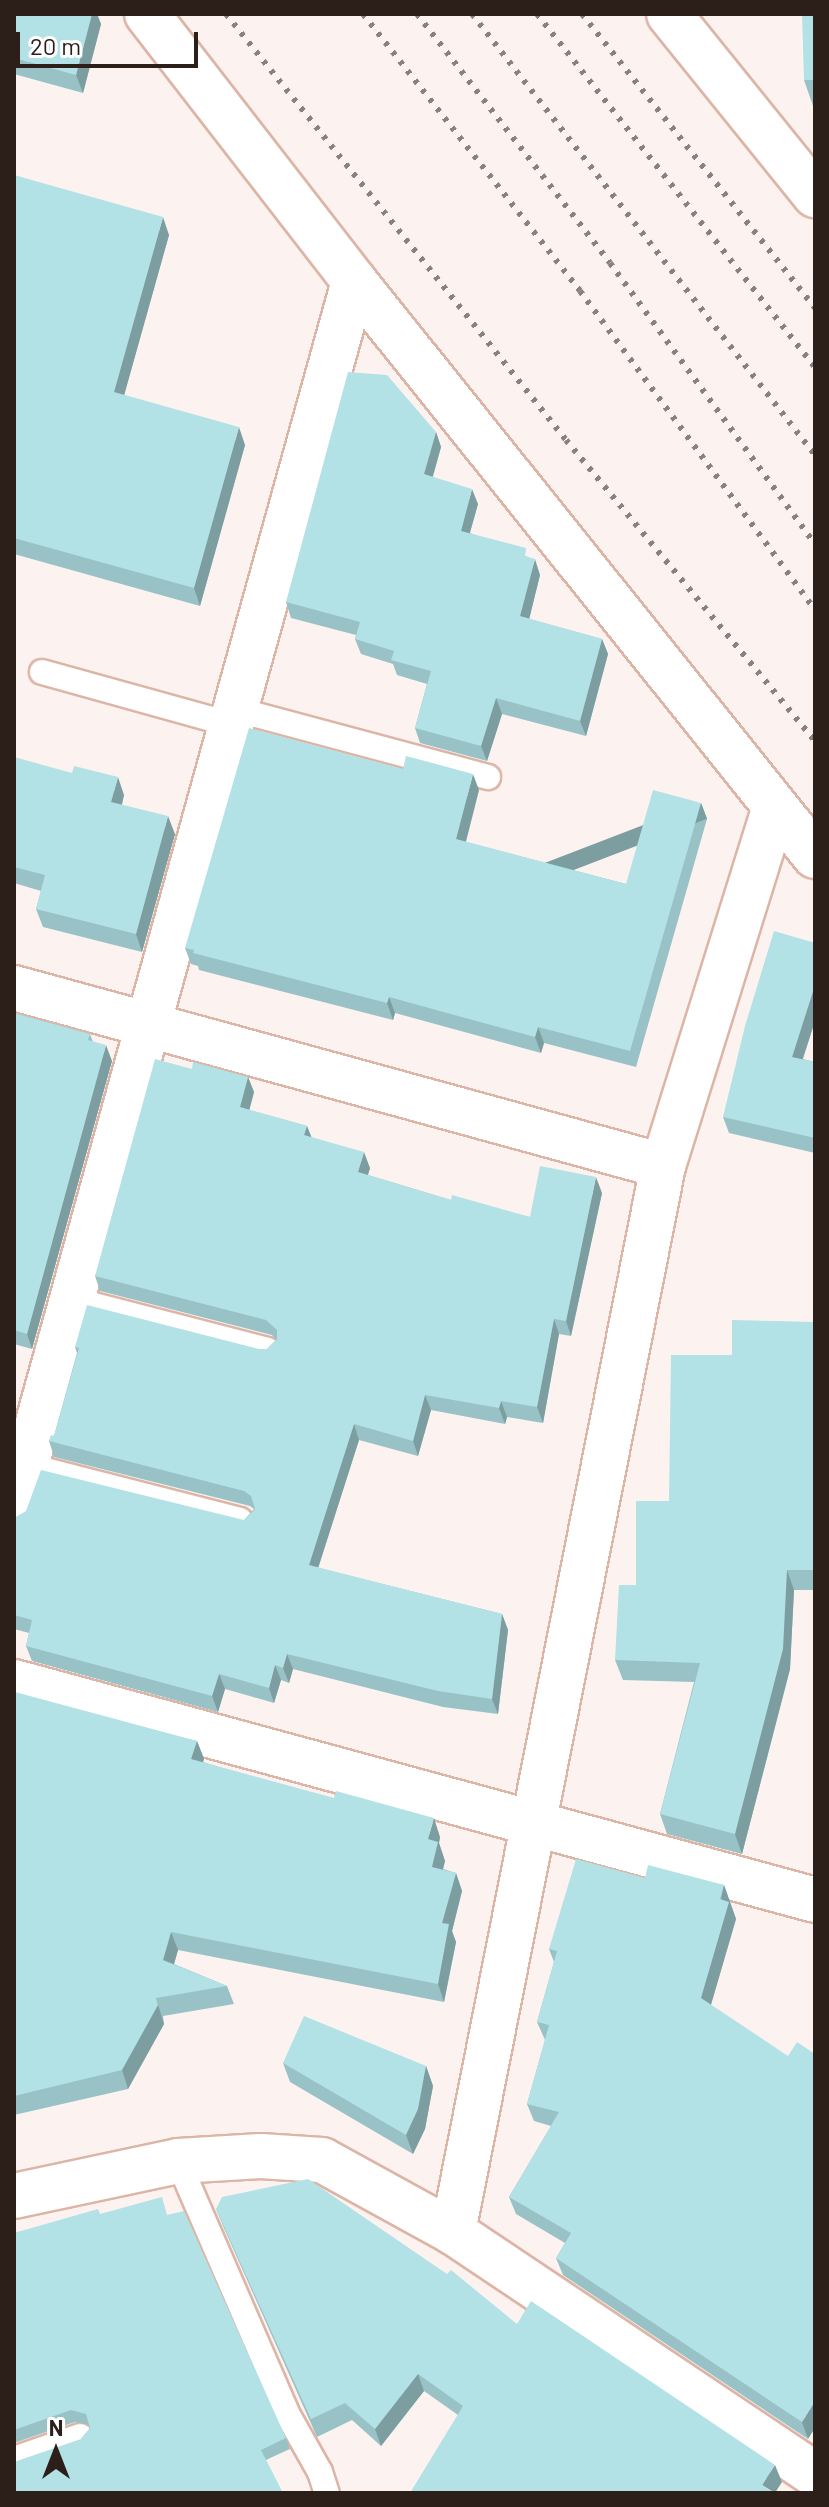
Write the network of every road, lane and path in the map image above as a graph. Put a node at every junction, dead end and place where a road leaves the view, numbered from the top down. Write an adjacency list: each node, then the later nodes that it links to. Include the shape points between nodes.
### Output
1 (147, 14): 4 (street)
2 (669, 14): 3 (street)
3 (815, 195)
4 (354, 281): 6 (street); 8 (street)
5 (42, 672): 6 (lane)
6 (232, 717): 7 (lane); 11 (street)
7 (488, 777)
8 (775, 807): 9 (street); 12 (street)
9 (815, 856)
10 (14, 988): 11 (street)
11 (146, 1023): 12 (street); 13 (street)
12 (663, 1166): 19 (street)
13 (71, 1299): 14 (lane); 15 (street)
14 (268, 1350)
15 (26, 1465): 16 (street); 17 (lane)
16 (14, 1509)
17 (246, 1521)
18 (14, 1682): 19 (street)
19 (534, 1824): 20 (street); 23 (street)
20 (815, 1900)
21 (178, 2161): 22 (street); 23 (street, via 261,2156 322,2160); 27 (lane)
22 (14, 2196)
23 (453, 2232): 26 (street)
24 (80, 2436): 25 (lane)
25 (14, 2459)
26 (815, 2474)
27 (327, 2493)

